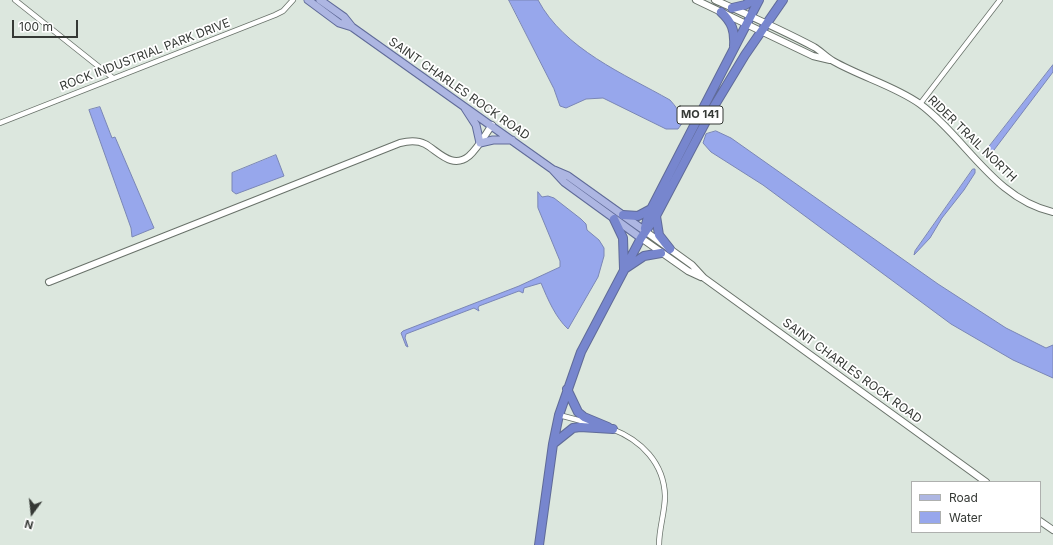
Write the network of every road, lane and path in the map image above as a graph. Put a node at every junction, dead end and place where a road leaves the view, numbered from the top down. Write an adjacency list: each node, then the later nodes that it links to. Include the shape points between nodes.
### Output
1 (15, 0): 20 (street)
2 (293, 0): 20 (street, ROCK INDUSTRIAL PARK DRIVE, via 283,11 275,15)
3 (308, 0): 16 (main road, SAINT CHARLES ROCK ROAD, via 339,23)
4 (696, 0): 12 (street, RIDER TRAIL NORTH)
5 (715, 0): 11 (street, RIDER TRAIL NORTH)
6 (753, 0): 11 (highway)
7 (759, 0): 13 (highway, MO 141)
8 (783, 0): 15 (highway, MO 141)
9 (1000, 0): 21 (street)
10 (323, 1): 16 (main road, SAINT CHARLES ROCK ROAD, via 344,17)
11 (732, 8): 13 (street, RIDER TRAIL NORTH)
12 (721, 12): 14 (street, RIDER TRAIL NORTH); 18 (highway, via 733,28)
13 (751, 17): 14 (highway, MO 141); 15 (street, RIDER TRAIL NORTH)
14 (747, 24): 17 (street, RIDER TRAIL NORTH); 18 (highway, MO 141)
15 (766, 24): 17 (highway, MO 141); 19 (street, RIDER TRAIL NORTH, via 815,48)
16 (352, 27): 22 (main road, SAINT CHARLES ROCK ROAD)
17 (761, 31): 19 (street, RIDER TRAIL NORTH, via 813,56); 31 (highway, MO 141, via 713,108)
18 (733, 51): 28 (highway, MO 141)
19 (832, 61): 21 (street, RIDER TRAIL NORTH)
20 (113, 78): 23 (street, ROCK INDUSTRIAL PARK DRIVE)
21 (920, 104): 29 (street, RIDER TRAIL NORTH, via 1018,198)
22 (463, 105): 24 (main road, SAINT CHARLES ROCK ROAD); 26 (main road, via 476,125)
23 (0, 123)
24 (492, 126): 25 (main road, SAINT CHARLES ROCK ROAD); 26 (street)
25 (512, 140): 26 (main road); 27 (main road, SAINT CHARLES ROCK ROAD)
26 (480, 143): 38 (street, via 466,158 456,160 446,159 424,144 411,141 400,143)
27 (552, 169): 30 (main road, SAINT CHARLES ROCK ROAD, via 568,176); 32 (main road, SAINT CHARLES ROCK ROAD, via 564,182)
28 (651, 209): 30 (highway, via 638,216); 33 (highway, MO 141)
29 (1053, 212)
30 (623, 215): 33 (main road, SAINT CHARLES ROCK ROAD)
31 (656, 216): 33 (highway, MO 141); 34 (highway, via 659,235)
32 (614, 219): 33 (main road, SAINT CHARLES ROCK ROAD); 36 (highway, via 623,238)
33 (643, 234): 34 (street, SAINT CHARLES ROCK ROAD); 35 (street, SAINT CHARLES ROCK ROAD); 36 (highway, MO 141)
34 (670, 249): 37 (street, SAINT CHARLES ROCK ROAD, via 692,265)
35 (661, 253): 36 (highway, via 644,256); 37 (street, SAINT CHARLES ROCK ROAD)
36 (624, 270): 39 (highway, MO 141, via 584,347)
37 (704, 278): 43 (street, SAINT CHARLES ROCK ROAD)
38 (49, 282)
39 (567, 389): 40 (highway, MO 141); 41 (highway, via 578,412)
40 (559, 416): 41 (street); 42 (highway, MO 141)
41 (613, 429): 42 (highway, via 573,428); 47 (street, via 640,444 660,473 665,496)
42 (553, 444): 46 (highway, MO 141)
43 (985, 481)
44 (1041, 522): 45 (street)
45 (1053, 530)
46 (539, 545)
47 (659, 545)

